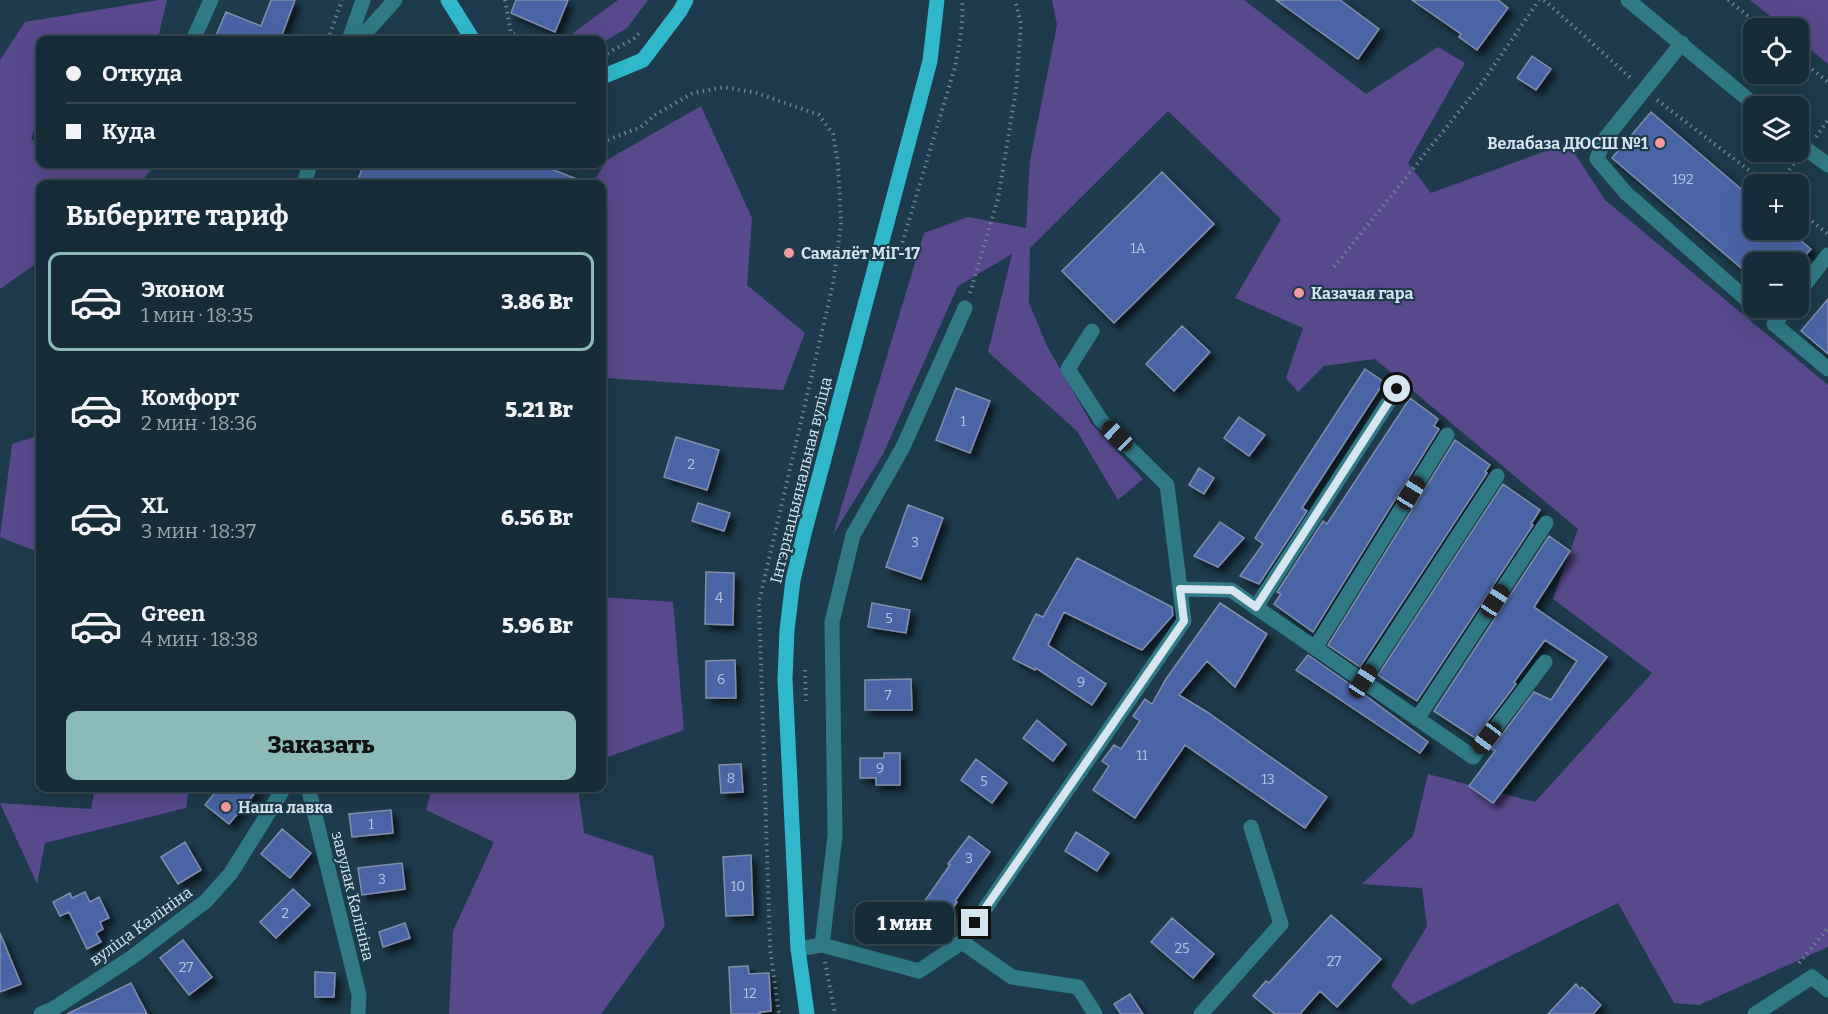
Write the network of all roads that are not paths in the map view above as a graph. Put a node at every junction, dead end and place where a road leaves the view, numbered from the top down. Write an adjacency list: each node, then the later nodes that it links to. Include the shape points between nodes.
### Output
1 (211, 0): 8 (street)
2 (363, 0): 9 (street)
3 (395, 0): 10 (street)
4 (448, 0): 11 (main road)
5 (686, 0): 13 (main road, via 643,60)
6 (937, 0): 41 (main road, Інтэрнацыянальная вуліца, via 930,61 793,580 786,679)
7 (1628, 0): 12 (street)
8 (195, 36)
9 (350, 36)
10 (363, 36)
11 (470, 36)
12 (1682, 43): 14 (street); 19 (street, via 1604,140 1597,159 1626,193)
13 (606, 75)
14 (1744, 96)
15 (1809, 151): 16 (street)
16 (1828, 165)
17 (1828, 255): 18 (street)
18 (1809, 279)
19 (1743, 297)
20 (965, 308): 40 (street, via 903,447 853,535 832,622 835,836)
21 (1767, 318): 23 (street)
22 (1779, 318): 23 (street)
23 (1774, 324): 25 (street)
24 (1092, 331): 30 (street, via 1068,369 1101,420 1167,485)
25 (1828, 369)
26 (1397, 389): 31 (street)
27 (1447, 435): 32 (street)
28 (1497, 476): 34 (street)
29 (1546, 523): 35 (street)
30 (1180, 589): 31 (street, via 1232,590); 39 (street, via 1184,621)
31 (1256, 607): 32 (street)
32 (1315, 648): 34 (street)
33 (1545, 662): 35 (street, via 1473,757)
34 (1363, 681): 35 (street)
35 (1417, 718)
36 (282, 792): 43 (street, вуліца Калініна, via 231,873 206,901 131,958)
37 (309, 792): 44 (street, завулак Калініна, via 359,995)
38 (1251, 827): 47 (street, via 1281,924)
39 (962, 942): 40 (street, via 919,971); 46 (street, via 1012,978 1078,987)
40 (822, 945): 41 (street)
41 (798, 949): 45 (main road, Інтэрнацыянальная вуліца)
42 (1828, 990): 48 (street, via 1812,977)
43 (41, 1014)
44 (358, 1014)
45 (807, 1014)
46 (1095, 1014)
47 (1201, 1014)
48 (1755, 1014)

